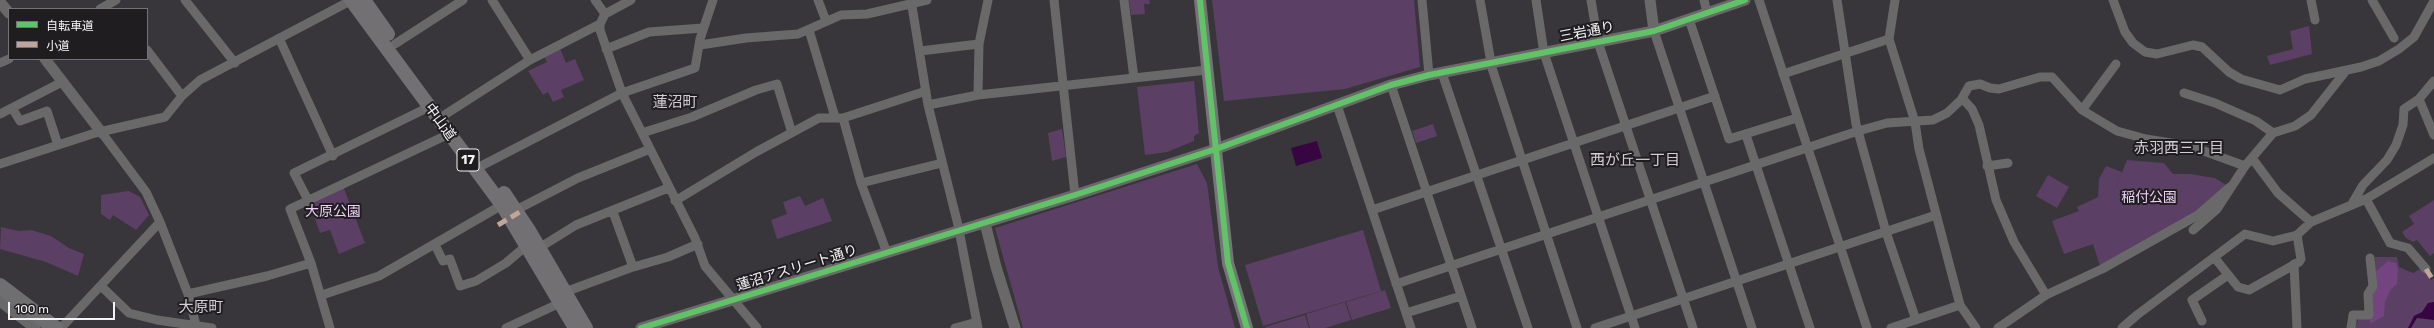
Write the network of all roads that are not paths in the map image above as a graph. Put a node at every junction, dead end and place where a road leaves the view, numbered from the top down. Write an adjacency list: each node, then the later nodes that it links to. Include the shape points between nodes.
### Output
1 (185, 0): 57 (street)
2 (352, 0): 43 (street); 80 (highway, 中山道 / 17)
3 (364, 0): 47 (highway, 中山道 / 17)
4 (463, 0): 47 (street)
5 (492, 0): 56 (street)
6 (595, 0): 35 (street)
7 (630, 0): 35 (street)
8 (712, 0): 40 (street)
9 (818, 0): 38 (street)
10 (927, 0): 30 (street)
11 (988, 0): 48 (street)
12 (1054, 0): 69 (street)
13 (1124, 0): 65 (street)
14 (1200, 0): 60 (main road)
15 (1422, 0): 64 (street)
16 (1480, 0): 58 (street)
17 (1536, 0): 53 (street)
18 (1591, 0): 46 (street)
19 (1650, 0): 42 (street)
20 (1704, 0): 34 (street)
21 (1745, 0): 34 (street, 三岩通り)
22 (1759, 0): 63 (street)
23 (1837, 0): 54 (street)
24 (1895, 0): 45 (street)
25 (2113, 0): 61 (street, via 2125,32 2133,43 2145,52 2157,54 2194,45 2202,47 2229,72 2241,79 2280,90 2305,79)
26 (2311, 0): 37 (street)
27 (2372, 0): 44 (street)
28 (2434, 1): 61 (street, via 2414,36 2399,50 2379,61)
29 (0, 2): 33 (street)
30 (911, 2): 38 (street, via 867,14 841,15); 52 (street)
31 (112, 3): 32 (street)
32 (102, 8)
33 (8, 12)
34 (1707, 13): 36 (street, 三岩通り)
35 (605, 14): 39 (street)
36 (1689, 19): 42 (street, 三岩通り); 75 (street)
37 (2315, 20)
38 (826, 21): 41 (street)
39 (600, 24): 50 (street); 56 (street)
40 (703, 28): 49 (street); 50 (street, via 649,32)
41 (808, 30): 49 (street, via 798,34); 86 (street)
42 (1654, 31): 46 (street, 三岩通り); 82 (street)
43 (279, 38): 57 (street); 103 (street)
44 (2394, 38)
45 (1889, 39): 54 (street); 88 (street)
46 (1598, 42): 53 (street, 三岩通り); 89 (street)
47 (395, 44): 85 (highway, 中山道 / 17)
48 (979, 44): 52 (street); 73 (street)
49 (700, 45): 71 (street, via 695,68)
50 (606, 49): 71 (street)
51 (148, 51): 74 (street)
52 (920, 51): 70 (street)
53 (1544, 53): 58 (street, 三岩通り); 98 (street)
54 (1844, 54): 63 (street); 90 (street)
55 (46, 60): 67 (street)
56 (530, 60): 85 (street)
57 (235, 63): 74 (street, via 200,80)
58 (1490, 63): 62 (street, 三岩通り); 106 (street)
59 (2116, 64): 83 (street)
60 (1207, 70): 65 (street); 100 (main road)
61 (2345, 72): 94 (street, via 2311,115 2295,126)
62 (1442, 73): 64 (street, 三岩通り); 114 (street)
63 (1784, 74): 87 (street)
64 (1429, 75): 68 (street, 三岩通り)
65 (1134, 78): 69 (street)
66 (2434, 81): 77 (street)
67 (62, 82): 81 (street); 91 (street)
68 (1391, 85): 79 (street, 三岩通り); 119 (street)
69 (1062, 86): 73 (street); 120 (street)
70 (926, 91): 78 (street); 86 (street)
71 (622, 93): 92 (street); 111 (street)
72 (2184, 93): 94 (street, via 2236,112 2256,121)
73 (978, 95): 78 (street)
74 (182, 96): 91 (street, via 165,117)
75 (1715, 96): 82 (street); 96 (street, via 1730,139)
76 (1962, 98): 83 (street, via 1969,86 1980,84 1999,89 2040,77 2052,77); 88 (street, via 1947,113 1934,120); 112 (street, via 1972,109 1979,125)
77 (2419, 99): 97 (street); 125 (street, via 2404,109 2403,125 2396,145 2387,160 2363,185)
78 (928, 105): 107 (street)
79 (1337, 105): 100 (street, 三岩通り); 128 (street)
80 (429, 107): 95 (highway, 中山道 / 17); 103 (street)
81 (12, 108): 84 (street); 99 (street, via 20,121 47,111)
82 (1679, 108): 89 (street); 115 (street)
83 (2082, 110): 113 (street, via 2117,131 2190,146)
84 (0, 114)
85 (446, 114): 111 (highway, 中山道 / 17)
86 (839, 117): 93 (street, via 819,118); 116 (street)
87 (1797, 118): 96 (street); 101 (street)
88 (1915, 122): 90 (street, via 1887,123); 130 (street)
89 (1626, 126): 98 (street); 121 (street)
90 (1858, 131): 101 (street); 137 (street)
91 (102, 133): 99 (street); 132 (street, via 136,178)
92 (642, 133): 93 (street, via 692,117 756,90 777,84); 102 (street)
93 (792, 133): 123 (street)
94 (2273, 133): 104 (street)
95 (449, 134): 124 (street); 126 (highway, 中山道 / 17)
96 (1746, 135): 110 (street)
97 (2434, 135)
98 (1574, 143): 106 (street); 131 (street)
99 (58, 145): 109 (street)
100 (1216, 148): 120 (street, 蓮沼アスリート通り); 189 (main road, via 1228,263)
101 (1807, 148): 110 (street); 143 (street)
102 (650, 149): 118 (street); 127 (street, via 578,178)
103 (333, 156): 124 (street, via 294,173)
104 (2252, 158): 113 (street); 133 (street, via 2278,193)
105 (2434, 158): 122 (street)
106 (1522, 160): 114 (street); 138 (street)
107 (942, 163): 116 (street); 136 (street)
108 (2008, 163): 112 (street)
109 (0, 164)
110 (1756, 164): 115 (street); 149 (street)
111 (483, 165): 127 (highway, 中山道 / 17)
112 (1987, 166): 161 (street, via 1996,200 2014,242)
113 (2245, 166): 117 (street)
114 (1477, 176): 119 (street); 144 (street)
115 (1704, 182): 121 (street); 155 (street)
116 (861, 183): 145 (street)
117 (2230, 187): 135 (street, via 2217,209); 161 (street, via 2198,215 2102,269)
118 (668, 188): 123 (street); 129 (street)
119 (1427, 192): 128 (street); 151 (street)
120 (1075, 195): 134 (street, 蓮沼アスリート通り)
121 (1650, 199): 131 (street); 165 (street)
122 (2366, 199): 125 (street); 153 (street, via 2390,243 2408,248)
123 (675, 201): 140 (street)
124 (309, 202): 148 (street, via 290,209)
125 (2353, 202): 133 (street, via 2333,214)
126 (502, 205): 141 (street); 142 (highway, 中山道 / 17)
127 (516, 210): 142 (highway, 中山道 / 17)
128 (1372, 210): 156 (street)
129 (613, 212): 142 (street); 152 (street)
130 (1936, 215): 137 (street); 168 (street)
131 (1599, 217): 138 (street); 170 (street)
132 (160, 222): 158 (street); 159 (street)
133 (2311, 222): 139 (street)
134 (985, 223): 136 (street, 蓮沼アスリート通り); 188 (street)
135 (2193, 230)
136 (959, 231): 145 (street, 蓮沼アスリート通り); 174 (street)
137 (1886, 232): 143 (street); 171 (street)
138 (1548, 234): 144 (street); 193 (street)
139 (2296, 235): 146 (street, via 2273,241 2245,234); 150 (street, via 2301,259)
140 (698, 244): 152 (street, via 668,257); 166 (street, via 705,266)
141 (435, 245): 142 (street, via 443,261 450,259 460,286 476,281); 160 (street, via 379,276)
142 (532, 247): 164 (highway, 中山道 / 17)
143 (1840, 247): 149 (street); 199 (street)
144 (1501, 249): 151 (street); 192 (street)
145 (887, 253): 166 (street, 蓮沼アスリート通り)
146 (2214, 257): 154 (street); 203 (street, via 2136,314)
147 (2370, 258): 205 (street, via 2373,286 2368,294 2369,315 2353,316)
148 (312, 263): 159 (street); 160 (street)
149 (1789, 264): 155 (street); 198 (street)
150 (2294, 264): 154 (street, via 2249,290 2241,290); 204 (street)
151 (1451, 265): 156 (street); 162 (street)
152 (633, 267): 164 (street)
153 (2426, 268)
154 (2228, 275): 172 (street, via 2192,300)
155 (1737, 281): 165 (street); 197 (street)
156 (1396, 284): 169 (street)
157 (0, 285): 178 (highway); 179 (street)
158 (102, 287): 173 (street, via 129,313); 179 (street)
159 (188, 294): 173 (street)
160 (322, 295): 181 (street)
161 (2046, 295): 202 (street)
162 (1461, 296): 169 (street); 191 (street)
163 (0, 297): 177 (highway)
164 (562, 298): 182 (street); 183 (highway, 中山道 / 17); 184 (highway, 中山道 / 17)
165 (1683, 299): 170 (street); 196 (street)
166 (733, 300): 185 (street, 蓮沼アスリート通り); 186 (street)
167 (0, 301): 176 (street)
168 (1960, 305): 171 (street); 201 (street)
169 (1406, 313): 190 (street)
170 (1631, 316): 194 (street); 195 (street)
171 (1916, 320): 175 (street)
172 (2202, 321)
173 (196, 325): 180 (street)
174 (978, 325): 187 (street)
175 (1906, 326): 200 (street)
176 (35, 328)
177 (41, 328)
178 (55, 328)
179 (61, 328)
180 (212, 328)
181 (330, 328)
182 (506, 328)
183 (575, 328)
184 (586, 328)
185 (641, 328)
186 (757, 328)
187 (955, 328)
188 (1015, 328)
189 (1247, 328)
190 (1411, 328)
191 (1472, 328)
192 (1528, 328)
193 (1578, 328)
194 (1595, 328)
195 (1635, 328)
196 (1693, 328)
197 (1752, 328)
198 (1810, 328)
199 (1867, 328)
200 (1891, 328)
201 (1976, 328)
202 (1998, 328)
203 (2122, 328)
204 (2297, 328)
205 (2351, 328)

